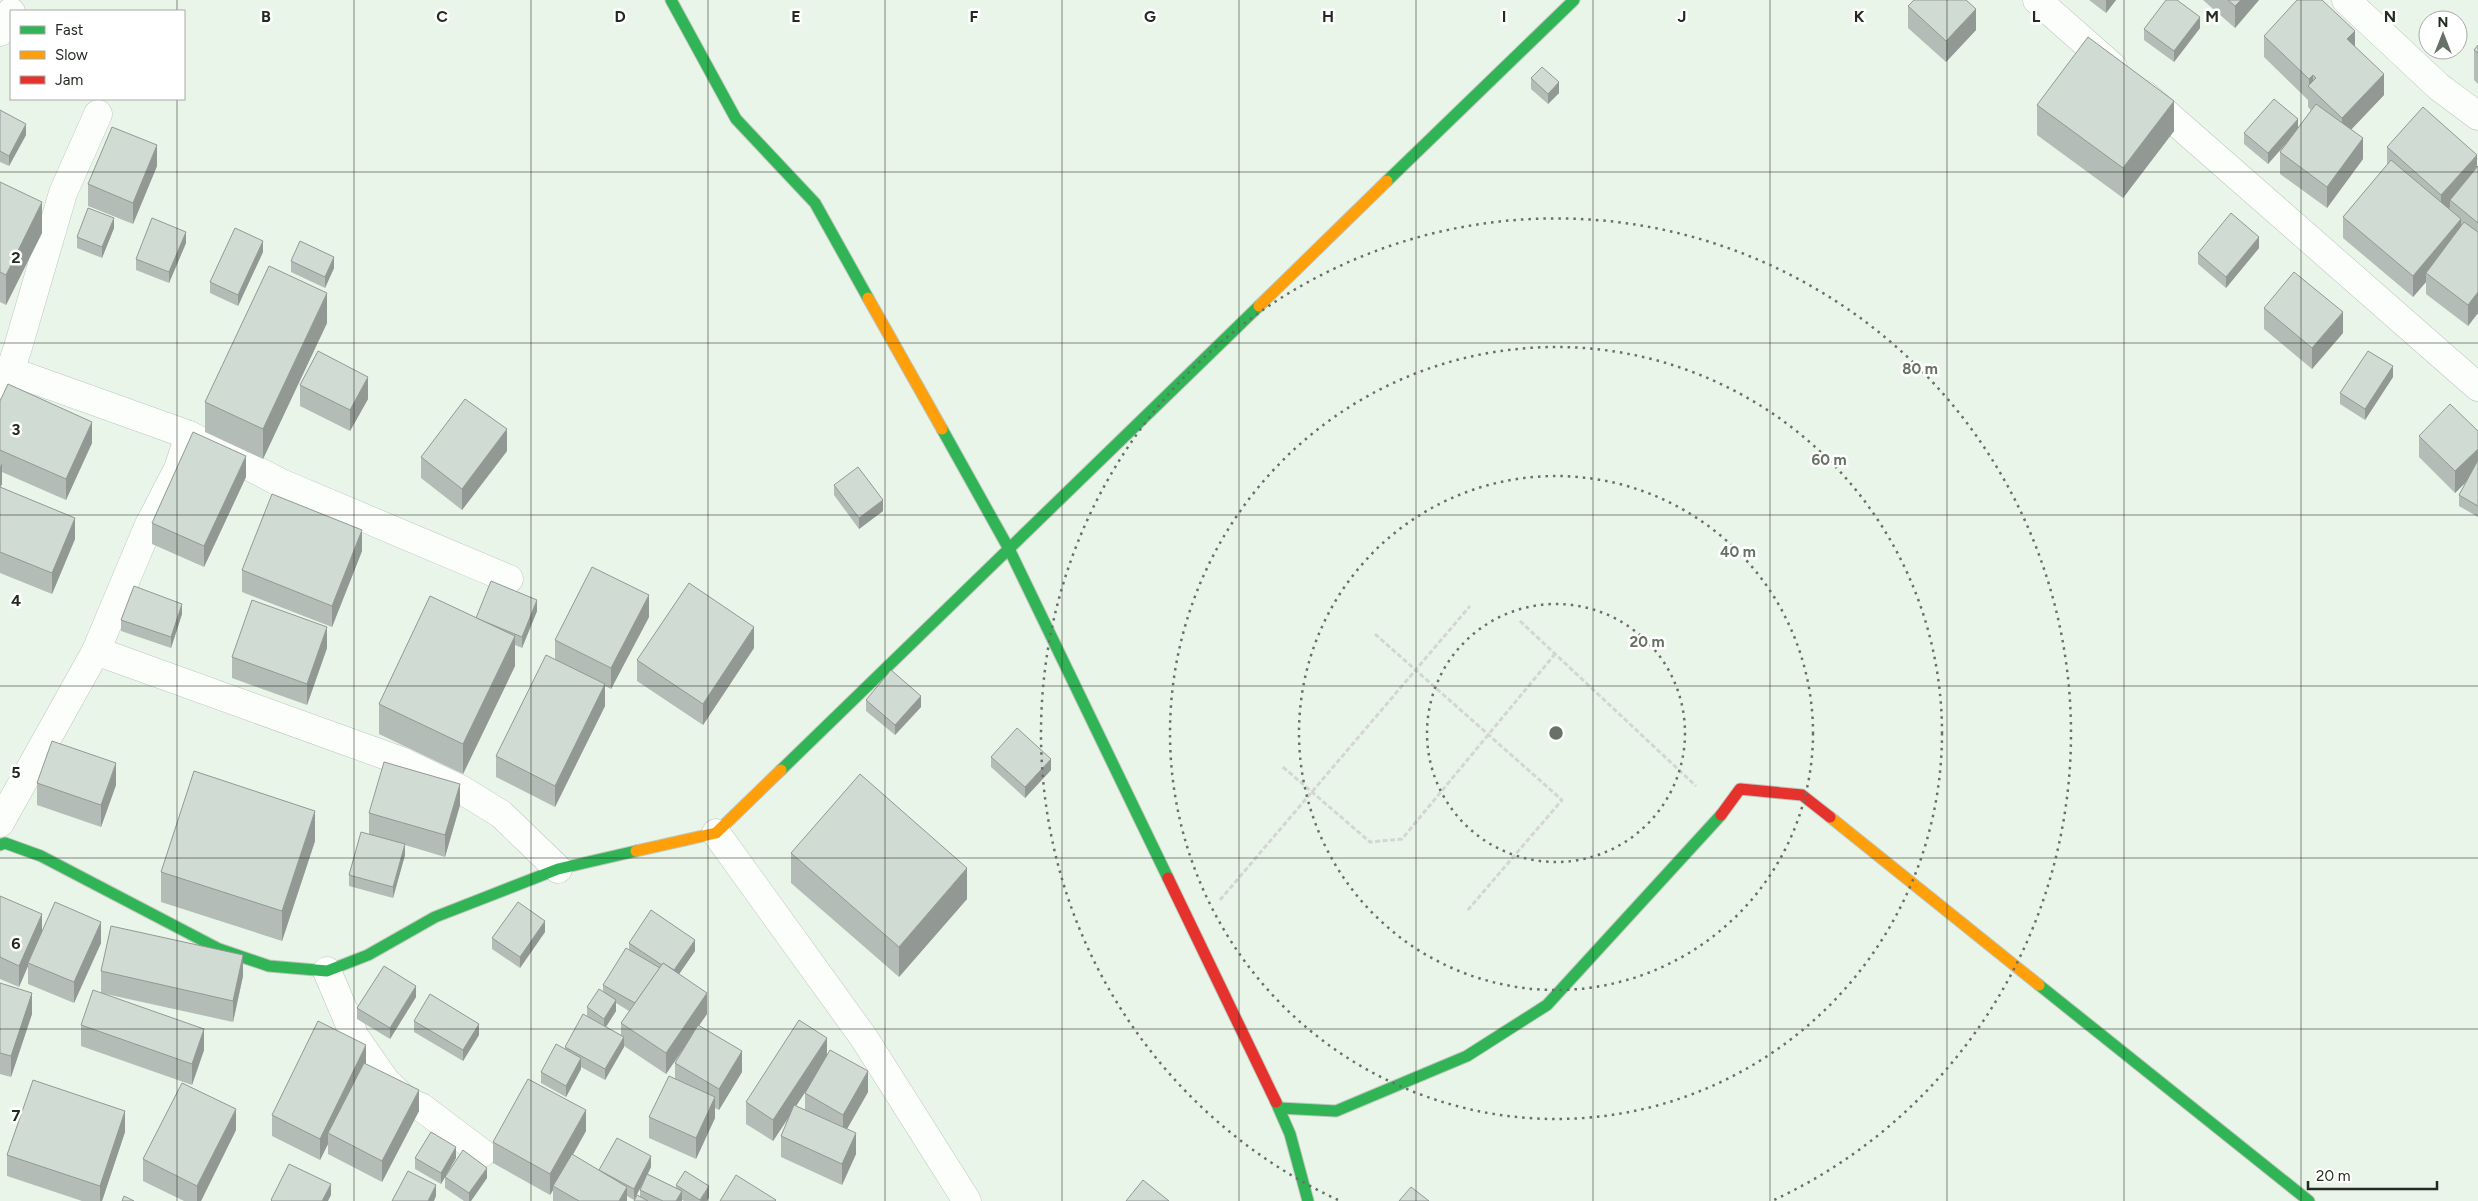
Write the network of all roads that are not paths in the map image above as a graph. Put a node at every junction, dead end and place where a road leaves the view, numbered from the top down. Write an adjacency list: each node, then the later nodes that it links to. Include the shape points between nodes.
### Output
1 (671, 0): 12 (street, via 736,119 815,204)
2 (1574, 0): 12 (street)
3 (2037, 0): 10 (street)
4 (2346, 0): 8 (street, via 2439,87)
5 (10, 15): 6 (street)
6 (0, 32)
7 (98, 114): 9 (street, via 63,194)
8 (2478, 116)
9 (7, 359): 11 (street)
10 (2478, 387)
11 (188, 435): 13 (street, via 281,483); 14 (street, via 178,469 148,527)
12 (1009, 549): 15 (street); 19 (street)
13 (509, 580)
14 (96, 651): 16 (street); 17 (street, via 401,761 462,790 501,814)
15 (716, 833): 17 (street); 21 (street, via 864,1038)
16 (1, 835): 18 (street, via 219,949 269,966)
17 (558, 869): 18 (street, via 435,917 368,955)
18 (327, 971): 20 (street, via 355,1037 385,1080 406,1101 421,1107)
19 (1279, 1108): 22 (street, via 1290,1134); 23 (street, via 1336,1111 1467,1056 1547,1005 1724,812 1740,789 1802,795)
20 (482, 1153)
21 (967, 1201)
22 (1308, 1201)
23 (2309, 1201)

